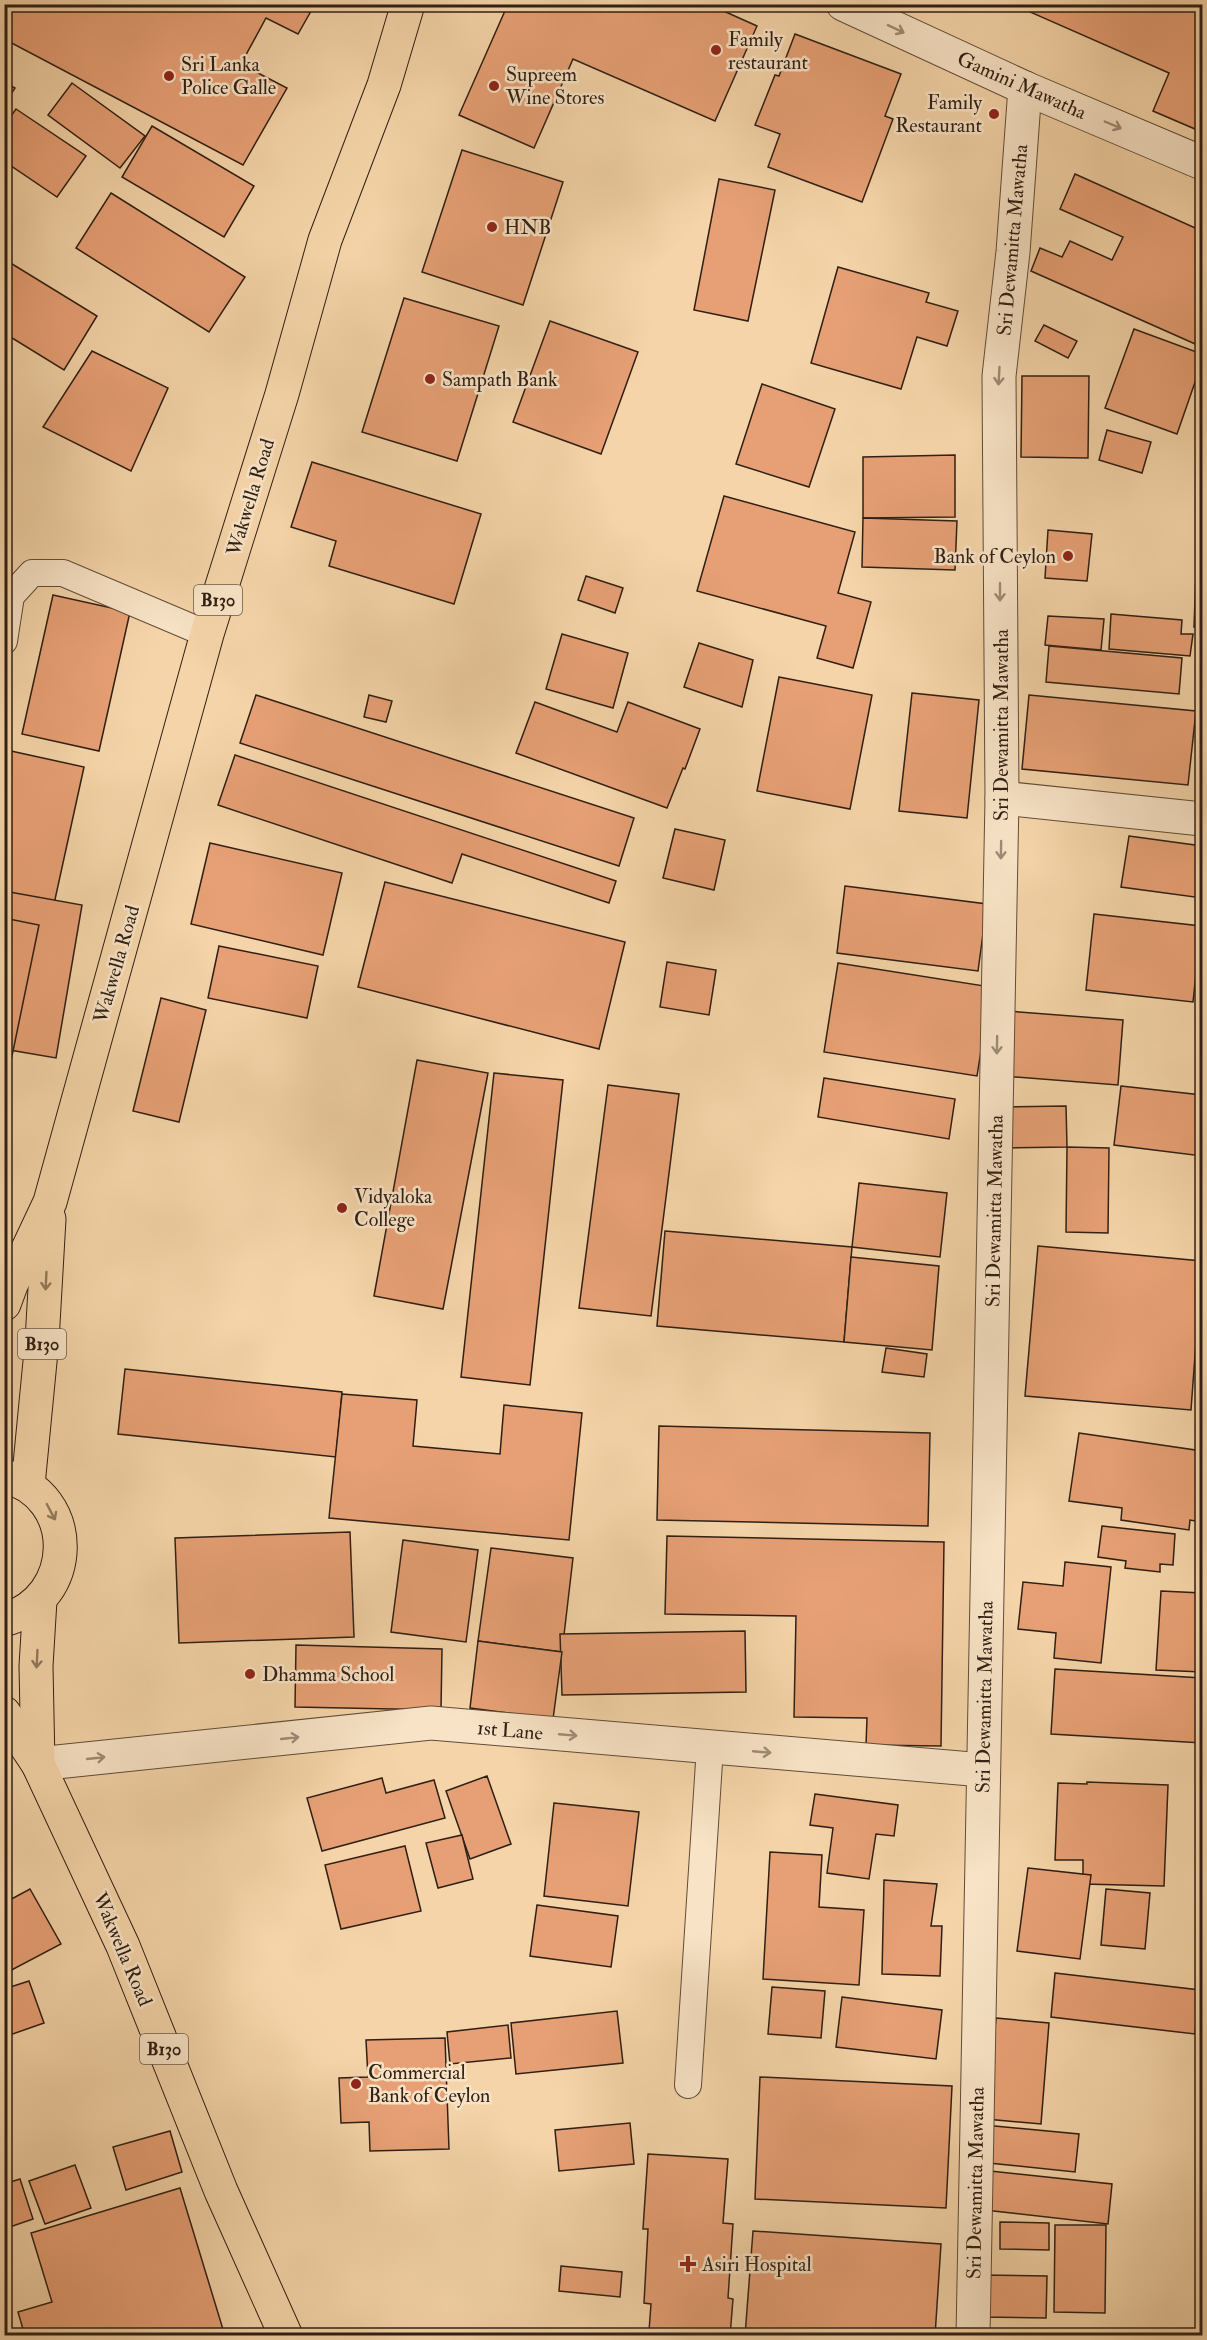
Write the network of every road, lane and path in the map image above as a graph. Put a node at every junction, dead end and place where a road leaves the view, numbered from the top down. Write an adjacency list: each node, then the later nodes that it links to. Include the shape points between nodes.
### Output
1 (408, 4): 5 (main road, Wakwella Road / B130, via 384,85 325,240)
2 (843, 4): 3 (street, Gamini Mawatha, one-way to 3)
3 (1025, 88): 4 (street, Gamini Mawatha, one-way to 4); 7 (street, Sri Dewamitta Mawatha, one-way to 7, via 999,376)
4 (1203, 163)
5 (207, 634): 6 (lane, via 63,573 32,573 11,596); 9 (main road, Wakwella Road / B130)
6 (4, 641)
7 (1002, 798): 8 (street); 17 (street, Sri Dewamitta Mawatha, one-way to 17)
8 (1203, 819)
9 (50, 1202): 10 (main road, Wakwella Road / B130); 11 (main road, Wakwella Road / B130, one-way to 11, via 42,1341)
10 (4, 1304)
11 (16, 1481): 12 (main road, one-way to 12, via 46,1503 58,1527 61,1553 55,1579)
12 (40, 1600): 13 (main road, via 19,1616); 16 (main road, Wakwella Road / B130, one-way to 16, via 36,1666)
13 (4, 1620)
14 (4, 1713): 16 (main road, Wakwella Road / B130)
15 (710, 1747): 16 (street, 1st Lane, one-way to 15, via 431,1723); 17 (street, 1st Lane, one-way to 17); 18 (lane)
16 (38, 1764): 19 (main road, Wakwella Road / B130, via 123,1946 221,2191)
17 (983, 1770): 20 (street, Sri Dewamitta Mawatha)
18 (688, 2085)
19 (286, 2336)
20 (973, 2336)

